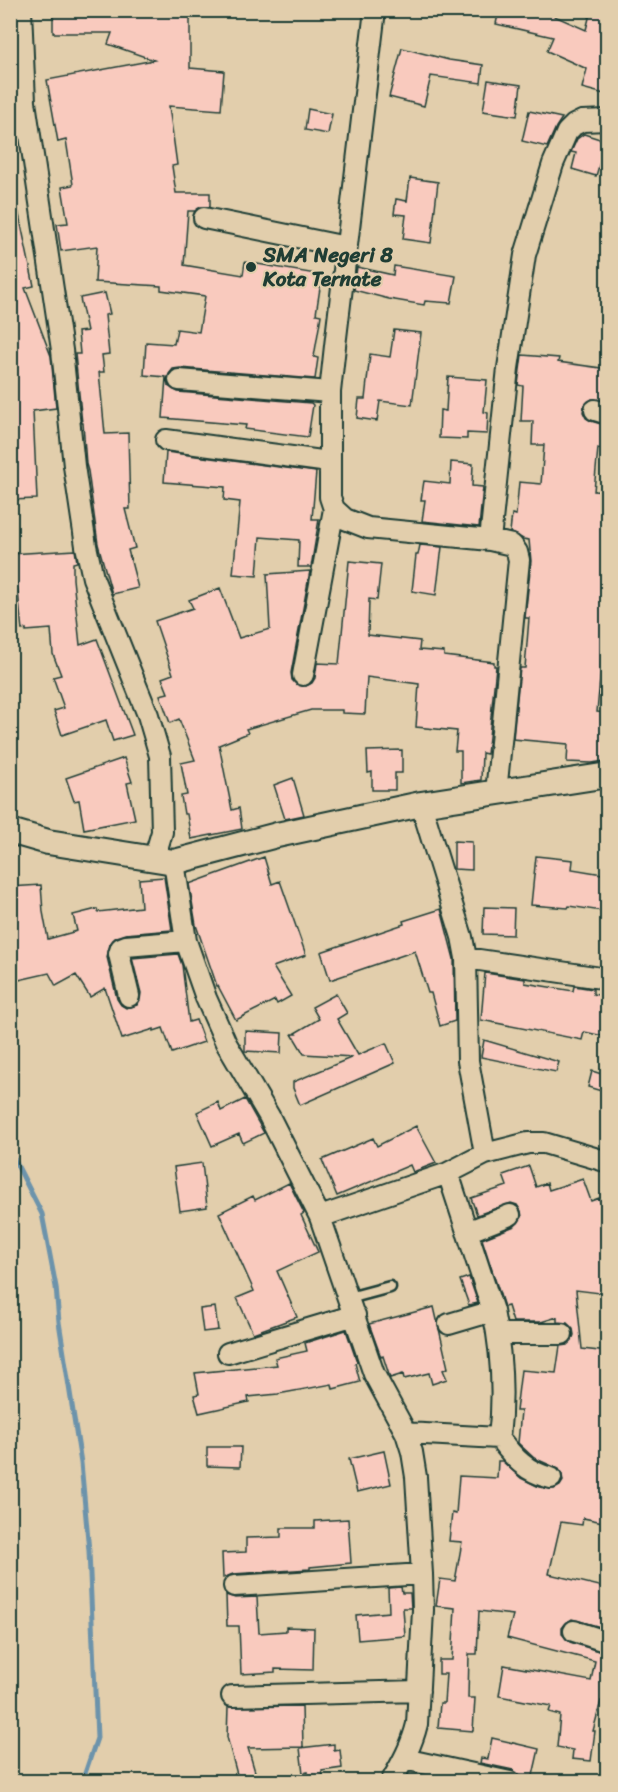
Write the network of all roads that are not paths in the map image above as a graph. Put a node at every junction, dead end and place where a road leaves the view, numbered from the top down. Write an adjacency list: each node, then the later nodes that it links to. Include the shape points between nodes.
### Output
1 (21, 10): 17 (street, via 24,102 62,350 86,546 93,578 148,715 160,756)
2 (375, 10): 5 (street)
3 (608, 120): 11 (street, via 582,121 567,132 525,255 508,368)
4 (204, 218): 5 (street)
5 (346, 247): 7 (street)
6 (178, 380): 7 (street)
7 (330, 392): 9 (street)
8 (166, 440): 9 (street)
9 (329, 462): 10 (street)
10 (334, 509): 11 (street, via 345,519 368,528); 12 (street)
11 (490, 540): 14 (street, via 512,545 519,560)
12 (303, 675)
13 (608, 775): 14 (street)
14 (496, 794): 15 (street)
15 (421, 804): 17 (street); 19 (street, via 459,921)
16 (21, 834): 17 (street)
17 (164, 861): 18 (street)
18 (186, 941): 21 (street, via 121,948); 26 (street, via 226,1043 269,1116)
19 (466, 958): 20 (street); 22 (street, via 468,1061)
20 (608, 979)
21 (129, 996)
22 (485, 1154): 23 (street, via 544,1143); 24 (street)
23 (607, 1158)
24 (447, 1173): 26 (street); 27 (street)
25 (510, 1215): 27 (street)
26 (320, 1217): 29 (street)
27 (467, 1232): 30 (street)
28 (390, 1287): 29 (lane)
29 (352, 1306): 34 (street); 35 (street, via 374,1374)
30 (493, 1311): 31 (street); 32 (street)
31 (449, 1324)
32 (498, 1334): 33 (street); 36 (street, via 503,1385)
33 (562, 1334)
34 (228, 1353)
35 (406, 1433): 36 (street); 38 (street, via 416,1477)
36 (499, 1438): 37 (street, via 530,1470)
37 (551, 1478)
38 (422, 1574): 39 (street); 42 (street)
39 (234, 1586)
40 (574, 1631): 41 (street)
41 (608, 1642)
42 (419, 1691): 43 (street); 44 (street, via 417,1724)
43 (232, 1696)
44 (404, 1759): 45 (street); 46 (street)
45 (391, 1782)
46 (510, 1782)

